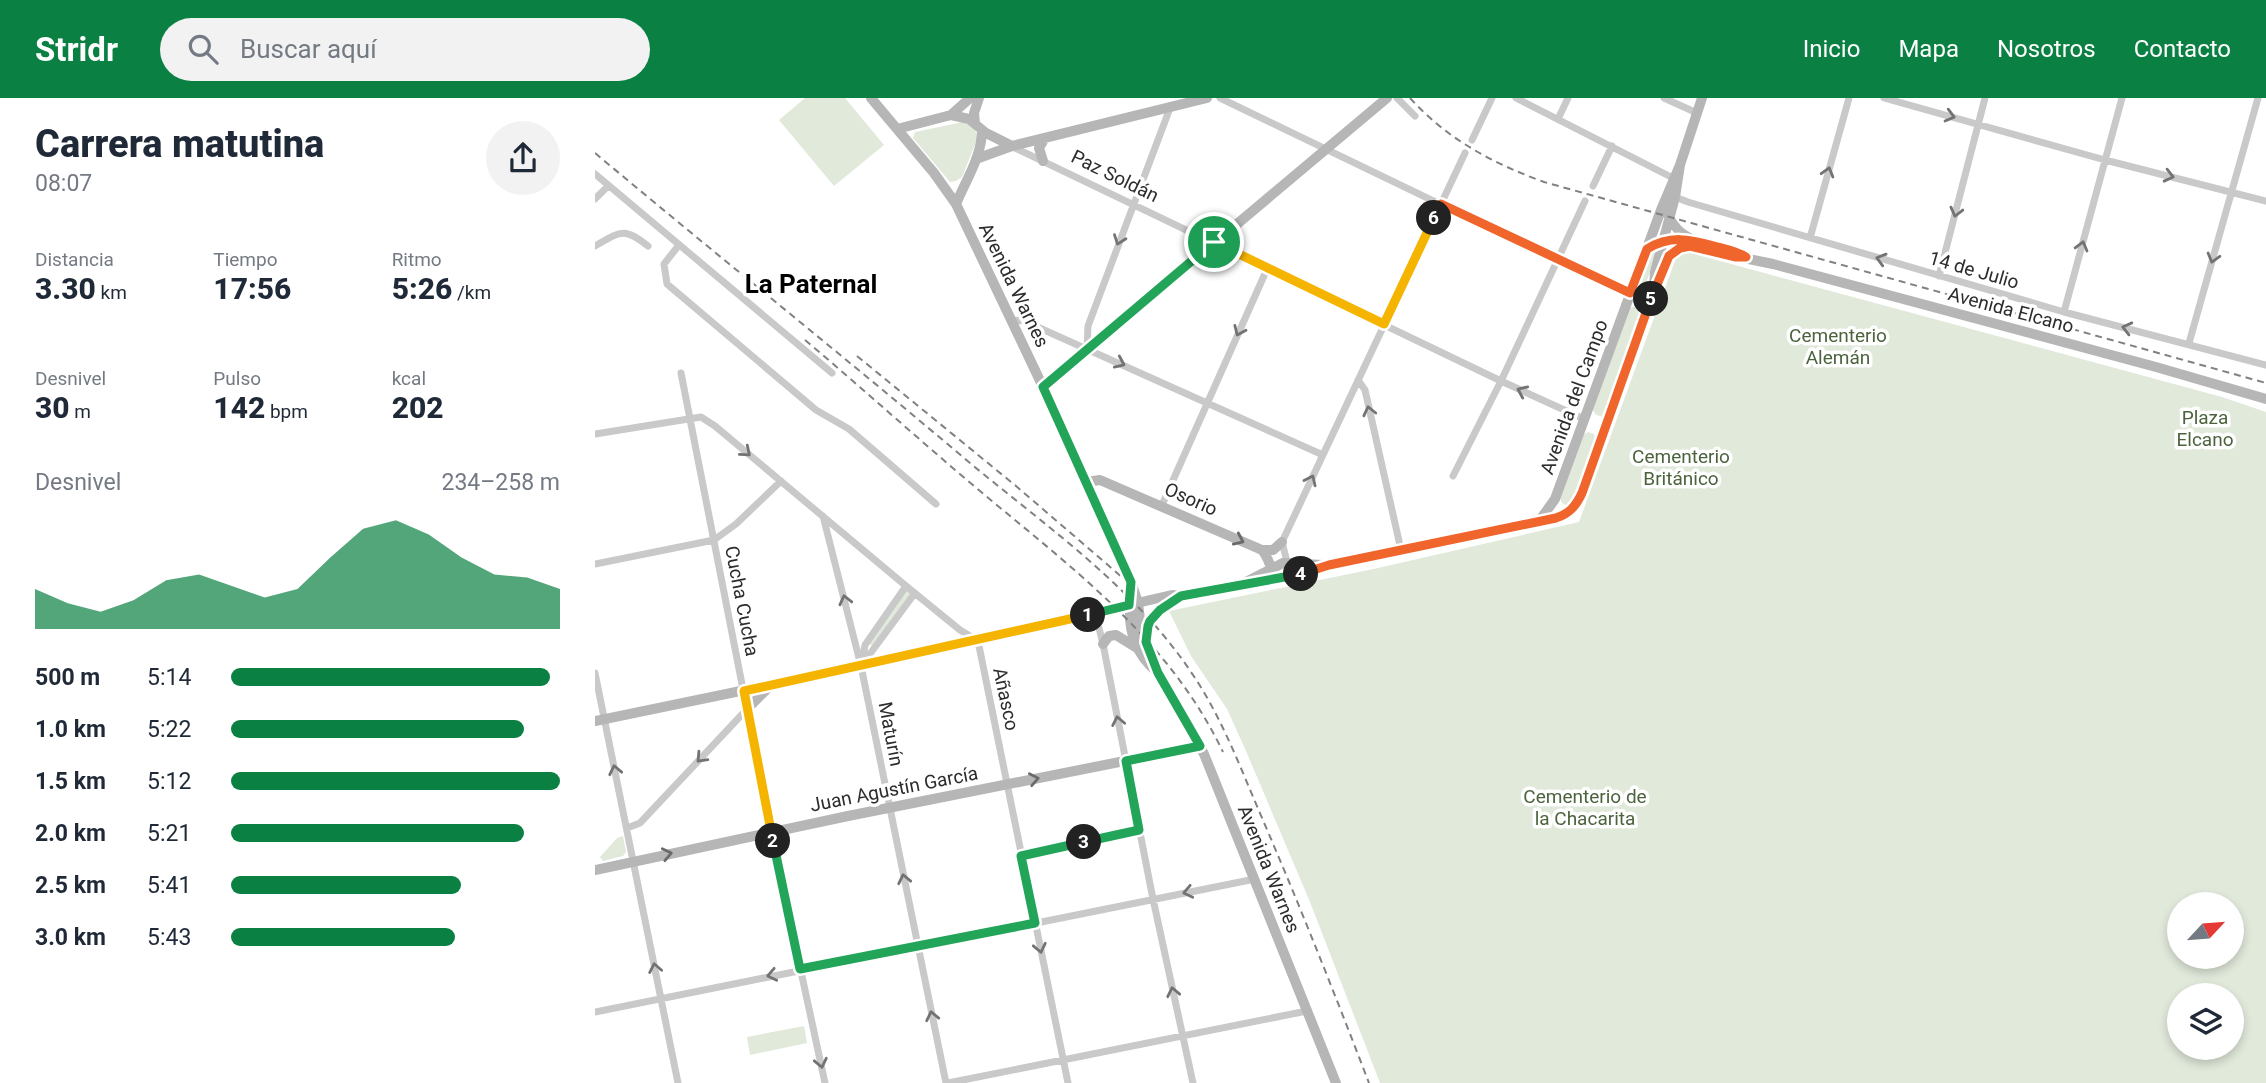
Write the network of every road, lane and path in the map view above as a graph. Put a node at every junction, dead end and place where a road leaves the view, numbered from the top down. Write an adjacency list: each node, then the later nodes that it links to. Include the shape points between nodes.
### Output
1 (871, 98): 25 (main road, Avenida Warnes)
2 (970, 98): 20 (main road)
3 (979, 98): 24 (main road, via 974,113)
4 (1207, 98): 18 (main road)
5 (1220, 98): 30 (street)
6 (1387, 98): 30 (main road)
7 (1397, 98): 21 (street)
8 (1492, 98): 27 (street)
9 (1516, 98): 22 (street)
10 (1568, 98): 22 (street)
11 (1664, 98): 19 (street)
12 (1702, 98): 19 (main road, Avenida del Campo)
13 (1849, 98): 51 (street, one-way to 13)
14 (1884, 98): 23 (street, one-way to 23)
15 (1985, 98): 23 (street)
16 (2122, 98): 33 (street)
17 (2257, 98): 42 (street)
18 (1170, 108): 26 (main road); 48 (street)
19 (1697, 113): 35 (main road, Avenida del Campo)
20 (951, 115): 24 (main road, Paz Soldán); 25 (main road)
21 (1415, 117)
22 (1558, 119): 29 (street)
23 (1978, 124): 33 (street); 61 (street, one-way to 61)
24 (979, 127): 28 (main road, Paz Soldán); 32 (main road, via 982,140)
25 (897, 129): 41 (main road, Avenida Warnes)
26 (1045, 138): 28 (main road); 34 (main road, via 1039,148)
27 (1472, 140)
28 (1012, 146): 32 (main road); 34 (street, Paz Soldán)
29 (1612, 146): 38 (street); 40 (street)
30 (1326, 149): 49 (street); 53 (main road)
31 (1465, 153): 49 (street)
32 (976, 159): 37 (main road)
33 (2105, 160): 42 (street, one-way to 42); 65 (street, one-way to 33)
34 (1043, 161): 48 (street, Paz Soldán)
35 (1680, 165): 38 (main road, Avenida del Campo); 43 (main road, Avenida del Campo)
36 (595, 174): 39 (street)
37 (966, 178): 41 (main road); 47 (main road)
38 (1673, 178): 58 (main road, Avenida del Campo)
39 (608, 186): 44 (street); 55 (street)
40 (1593, 186)
41 (944, 187): 47 (main road, Avenida Warnes)
42 (2232, 192): 46 (street); 69 (street, one-way to 69)
43 (1675, 197): 50 (main road, Avenida del Campo); 51 (street, 14 de Julio)
44 (595, 199)
45 (1585, 201): 59 (street)
46 (2266, 201)
47 (955, 204): 67 (main road, Avenida Warnes)
48 (1132, 204): 53 (street, Paz Soldán); 70 (street, one-way to 70, via 1088,326)
49 (1441, 204): 59 (street); 68 (street)
50 (1668, 215): 52 (main road, Avenida del Campo); 54 (main road)
51 (1810, 238): 61 (street, 14 de Julio, one-way to 51)
52 (1663, 241): 54 (main road, Avenida Elcano, via 1677,238); 58 (main road); 62 (main road, Avenida del Campo)
53 (1214, 242): 60 (street, Paz Soldán); 70 (main road)
54 (1687, 243): 62 (main road, Avenida del Campo, via 1669,256); 77 (main road, Avenida Elcano)
55 (679, 244): 73 (street); 87 (street, via 664,264 667,284)
56 (595, 246): 57 (street, via 624,232)
57 (648, 246)
58 (1647, 249): 63 (main road, Avenida del Campo)
59 (1558, 261): 63 (street); 75 (street)
60 (1267, 269): 68 (street, Paz Soldán); 78 (street, one-way to 78)
61 (1940, 276): 65 (street, 14 de Julio)
62 (1653, 292): 63 (street); 66 (main road, Avenida del Campo)
63 (1630, 293): 64 (main road, Avenida del Campo)
64 (1626, 305): 66 (main road, via 1639,302); 80 (main road, Avenida del Campo)
65 (2064, 312): 69 (street, 14 de Julio, one-way to 65)
66 (1646, 313): 81 (main road, Avenida del Campo)
67 (1011, 320): 70 (street, via 1024,321); 76 (main road, Avenida Warnes)
68 (1384, 324): 74 (street); 75 (street, Paz Soldán)
69 (2189, 344): 71 (street, 14 de Julio)
70 (1087, 349): 76 (main road); 78 (street, one-way to 78)
71 (2266, 365)
72 (681, 373): 79 (street, Cucha Cucha)
73 (832, 373)
74 (1359, 380): 83 (street); 94 (street, one-way to 74)
75 (1501, 382): 80 (street, Paz Soldán, one-way to 75); 84 (street)
76 (1043, 387): 86 (main road, Avenida Warnes)
77 (2266, 399)
78 (1207, 402): 83 (street); 88 (street)
79 (690, 418): 82 (street); 85 (street, one-way to 85, via 701,417 715,426); 91 (street, Cucha Cucha)
80 (1584, 419): 81 (main road); 90 (main road, Avenida del Campo, via 1555,499)
81 (1606, 428): 90 (main road, Avenida del Campo, via 1574,507 1562,516)
82 (595, 434)
83 (1323, 454): 92 (street, one-way to 83)
84 (1453, 476)
85 (781, 481): 89 (street); 91 (street)
86 (1086, 482): 88 (main road, Osorio, via 1100,480); 100 (main road, Avenida Warnes)
87 (936, 504)
88 (1161, 505): 93 (main road, Osorio, one-way to 93)
89 (823, 516): 102 (street); 111 (street, Maturín, one-way to 89)
90 (1540, 520): 94 (main road)
91 (714, 540): 96 (street); 114 (street, Cucha Cucha)
92 (1282, 542): 93 (main road, via 1273,550); 95 (street)
93 (1262, 550): 98 (main road)
94 (1401, 550): 97 (main road)
95 (1287, 562): 97 (main road); 98 (main road); 99 (main road, via 1291,569)
96 (595, 564)
97 (1329, 565): 99 (main road)
98 (1271, 568): 99 (main road); 101 (main road)
99 (1284, 578): 101 (main road)
100 (1131, 582): 105 (main road); 106 (main road, Avenida Warnes)
101 (1244, 584): 104 (main road)
102 (906, 586): 103 (street); 111 (street, via 865,645)
103 (915, 593): 108 (street); 111 (street)
104 (1181, 596): 105 (main road); 110 (main road, via 1153,617)
105 (1152, 600): 106 (main road)
106 (1134, 604): 107 (main road); 110 (main road, Avenida Warnes)
107 (1092, 614): 108 (main road); 109 (street)
108 (978, 640): 111 (main road); 119 (street, Añasco)
109 (1103, 644): 110 (main road, via 1108,636 1116,635); 118 (street, one-way to 109)
110 (1142, 645): 117 (main road, Avenida Warnes, via 1146,663 1158,673)
111 (861, 666): 113 (main road); 120 (street, Maturín)
112 (595, 673): 116 (street)
113 (770, 686): 114 (main road); 115 (main road)
114 (744, 691): 115 (street, Cucha Cucha); 116 (main road)
115 (748, 708): 121 (street, one-way to 121, via 640,824); 123 (street, Cucha Cucha)
116 (600, 720): 121 (street, one-way to 116)
117 (1200, 746): 118 (main road, Juan Agustín García); 127 (main road, Avenida Warnes)
118 (1126, 761): 119 (main road, Juan Agustín García, one-way to 118); 122 (street)
119 (1008, 784): 120 (main road, Juan Agustín García); 124 (street, Añasco)
120 (890, 808): 123 (main road, Juan Agustín García); 130 (street, Maturín, one-way to 120)
121 (627, 828): 125 (street)
122 (1139, 830): 124 (street); 128 (street)
123 (771, 832): 125 (main road, Juan Agustín García, one-way to 123); 131 (street, Cucha Cucha)
124 (1021, 856): 129 (street, Añasco)
125 (634, 861): 126 (main road, Juan Agustín García); 132 (street, one-way to 125)
126 (597, 871)
127 (1255, 878): 128 (street, one-way to 128); 133 (main road, Avenida Warnes)
128 (1153, 900): 129 (street); 135 (street, one-way to 128)
129 (1035, 923): 130 (street); 136 (street, Añasco, one-way to 136)
130 (918, 946): 131 (street); 139 (street, Maturín, one-way to 130)
131 (800, 969): 132 (street, one-way to 132); 138 (street, Cucha Cucha, one-way to 138)
132 (661, 998): 134 (street); 137 (street)
133 (1307, 1011): 135 (street); 142 (main road, Avenida Warnes)
134 (595, 1012)
135 (1183, 1036): 136 (street); 141 (street)
136 (1063, 1058): 139 (street); 140 (street, Añasco)
137 (678, 1083)
138 (825, 1083)
139 (947, 1083)
140 (1068, 1083)
141 (1193, 1083)
142 (1336, 1083)

